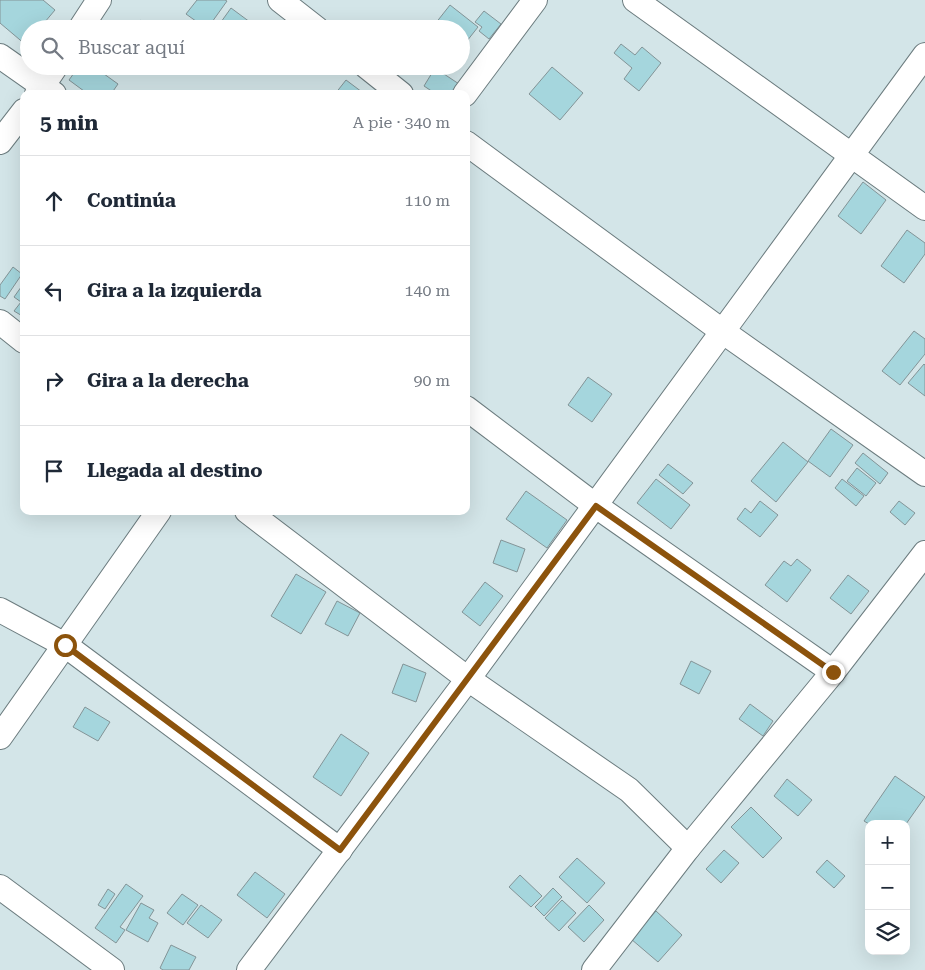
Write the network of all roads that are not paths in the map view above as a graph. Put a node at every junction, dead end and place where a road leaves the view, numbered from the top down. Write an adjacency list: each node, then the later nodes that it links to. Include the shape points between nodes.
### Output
1 (99, 0): 5 (street)
2 (280, 0): 6 (street)
3 (535, 0): 14 (street)
4 (636, 0): 18 (street)
5 (86, 20)
6 (306, 20)
7 (925, 55): 18 (street)
8 (0, 56): 9 (street)
9 (20, 68)
10 (31, 75): 12 (street)
11 (377, 75): 13 (street)
12 (47, 85)
13 (396, 90)
14 (468, 90)
15 (20, 116): 16 (street)
16 (0, 142)
17 (470, 146): 21 (street)
18 (851, 155): 19 (street); 21 (street)
19 (925, 208)
20 (0, 322): 22 (street)
21 (722, 331): 24 (street); 25 (street)
22 (20, 338)
23 (470, 411): 25 (street)
24 (925, 474)
25 (596, 506): 31 (street); 32 (street)
26 (156, 515): 30 (street)
27 (252, 515): 32 (street)
28 (925, 552): 31 (street)
29 (0, 610): 30 (street)
30 (65, 645): 33 (street); 35 (street)
31 (833, 672): 34 (street)
32 (468, 679): 34 (street, via 629,790); 35 (street)
33 (0, 737)
34 (688, 848): 39 (street)
35 (340, 850): 38 (street)
36 (0, 887): 37 (street)
37 (112, 970)
38 (249, 970)
39 (594, 970)

